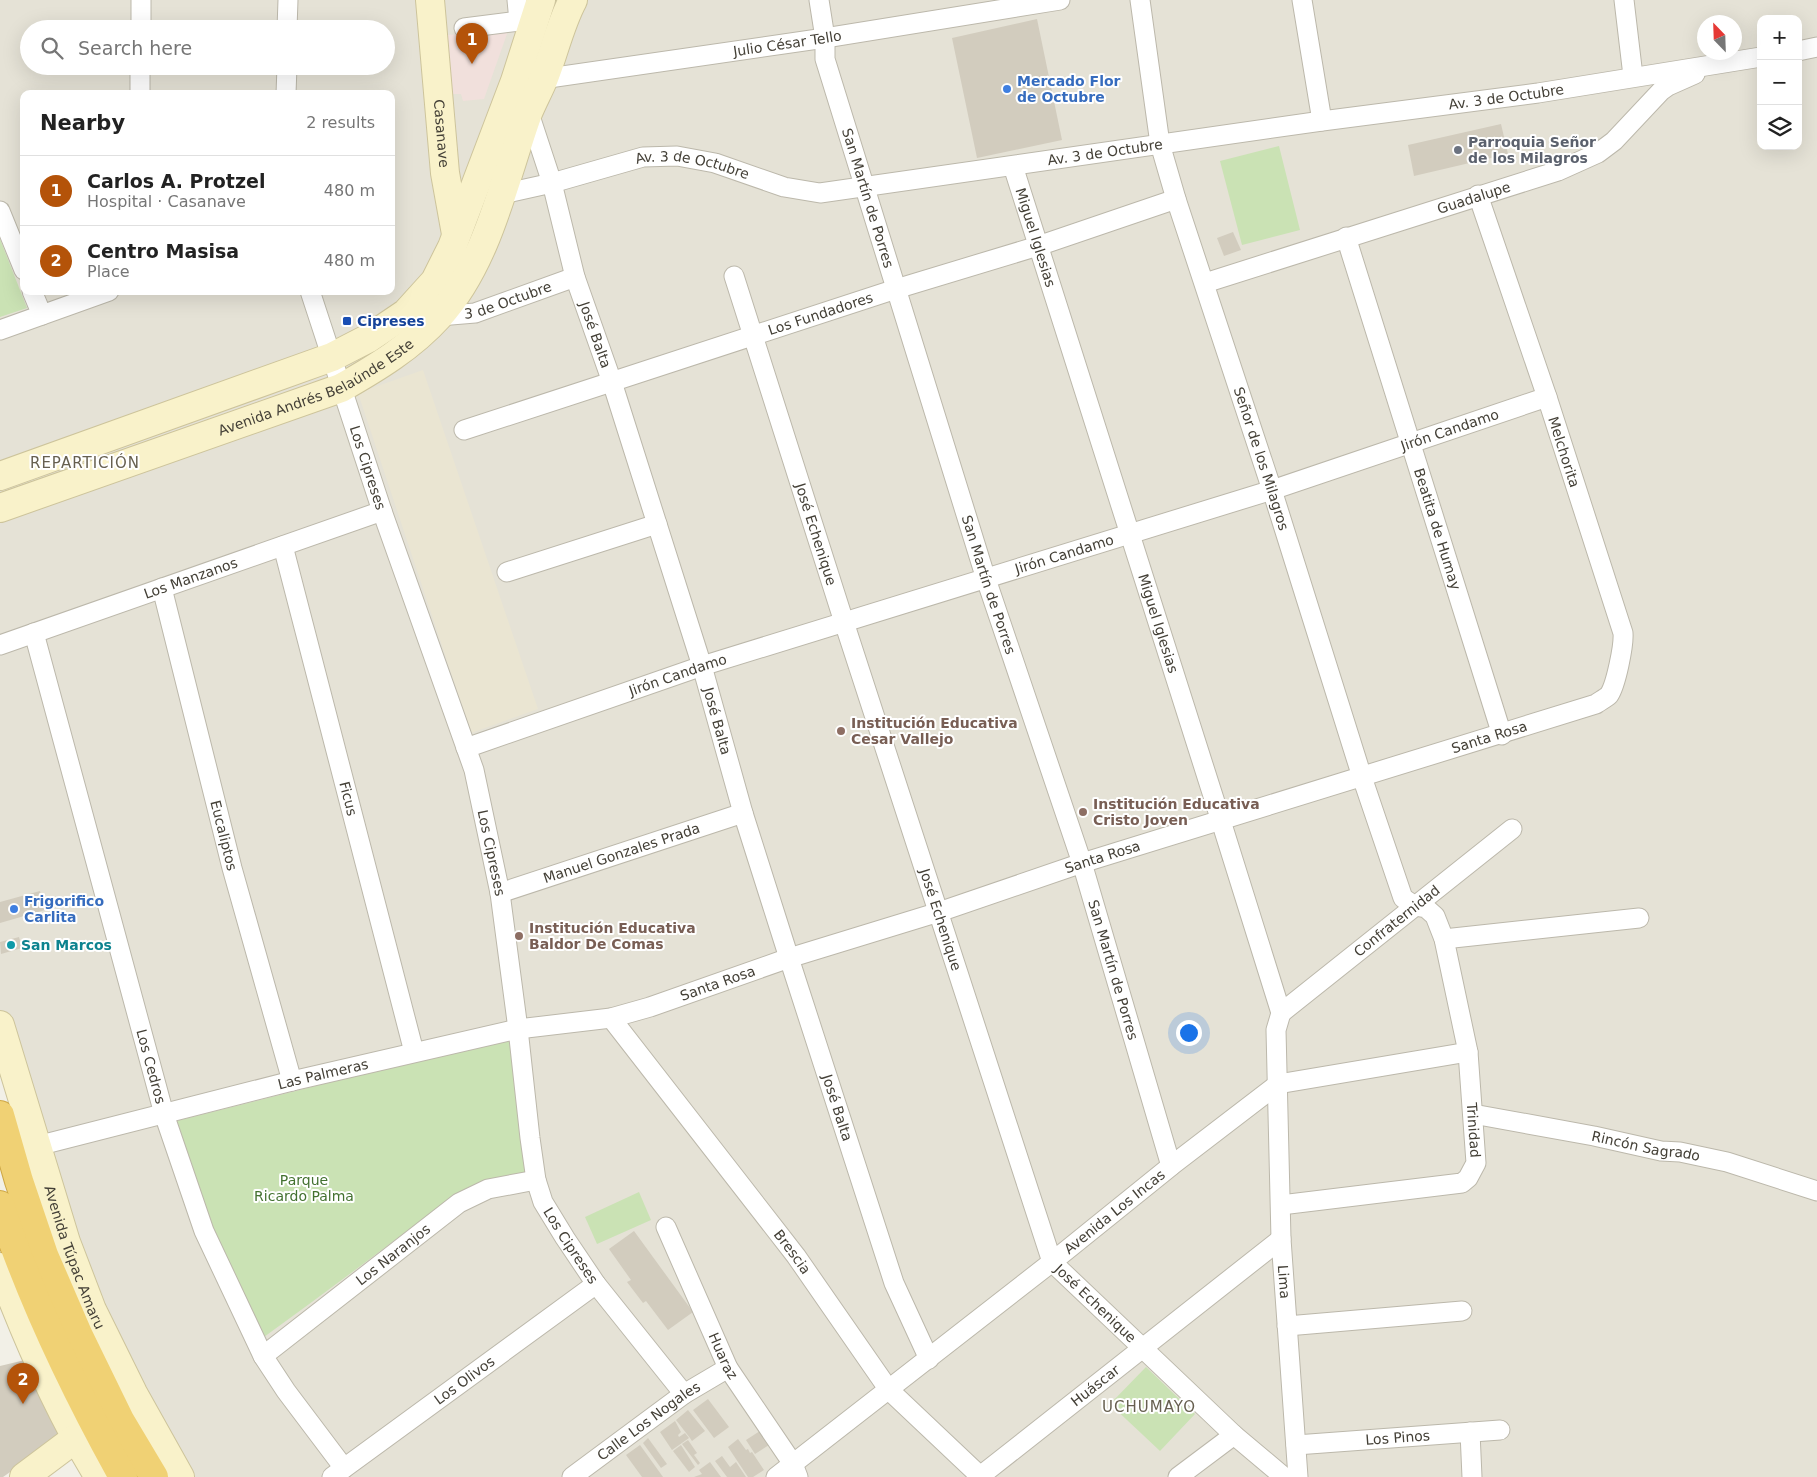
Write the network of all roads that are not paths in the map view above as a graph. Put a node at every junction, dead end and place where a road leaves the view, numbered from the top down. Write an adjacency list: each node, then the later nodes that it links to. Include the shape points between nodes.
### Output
1 (141, 0): 12 (street)
2 (288, 0): 13 (street)
3 (430, 0): 38 (street, Casanave, via 445,174)
4 (517, 0): 14 (street)
5 (541, 0): 14 (street, Avenida Andrés Belaúnde Este)
6 (573, 0): 24 (street, Avenida Andrés Belaúnde Este)
7 (819, 0): 16 (street, San Martín de Porres)
8 (1060, 0): 16 (street, Julio César Tello)
9 (1140, 0): 30 (street, Señor de los Milagros)
10 (1302, 0): 29 (street)
11 (1624, 0): 23 (street)
12 (141, 20)
13 (287, 20)
14 (525, 24): 15 (street); 25 (street, Avenida Andrés Belaúnde Este)
15 (464, 28)
16 (825, 38): 24 (street, Julio César Tello); 33 (street, San Martín de Porres, via 825,59)
17 (1817, 47): 18 (street)
18 (1802, 50)
19 (1757, 58): 20 (street)
20 (1717, 65): 23 (street, Av. 3 de Octubre); 35 (street, Guadalupe, via 1664,88 1614,141 1598,153 1558,171)
21 (140, 75): 26 (street)
22 (287, 75): 27 (street)
23 (1633, 76): 29 (street, Av. 3 de Octubre, via 1538,93)
24 (544, 79): 25 (street, Julio César Tello); 28 (street, Avenida Andrés Belaúnde Este)
25 (515, 81): 28 (street, José Balta); 38 (street, Avenida Andrés Belaúnde Este)
26 (140, 90)
27 (286, 90)
28 (529, 111): 32 (street, José Balta); 34 (street, Avenida Andrés Belaúnde Este)
29 (1322, 121): 30 (street, Av. 3 de Octubre)
30 (1160, 144): 31 (street, Av. 3 de Octubre); 36 (street, Señor de los Milagros)
31 (1013, 166): 33 (street, Av. 3 de Octubre); 40 (street, Miguel Iglesias)
32 (552, 183): 33 (street, Av. 3 de Octubre, via 643,157 677,156 715,163 784,187 820,193); 34 (street, Av. 3 de Octubre); 44 (street, José Balta)
33 (864, 187): 46 (street, San Martín de Porres)
34 (502, 194): 41 (street, Avenida Andrés Belaúnde Este)
35 (1478, 195): 39 (street, Guadalupe); 57 (street, Melchorita)
36 (1176, 200): 40 (street, Los Fundadores); 45 (street, Señor de los Milagros)
37 (0, 211): 42 (street)
38 (456, 236): 41 (street, Casanave, via 467,254); 54 (street, Avenida Andrés Belaúnde Este, via 435,282 406,313 369,338)
39 (1346, 238): 45 (street, Guadalupe); 59 (street, Beatita de Humay)
40 (1038, 246): 46 (street, Los Fundadores); 65 (street, Miguel Iglesias)
41 (476, 259): 51 (street, Avenida Andrés Belaúnde Este, via 463,284)
42 (20, 260)
43 (734, 276): 53 (street, José Echenique)
44 (575, 277): 51 (street, 3 de Octubre, via 475,313); 55 (street, José Balta)
45 (1204, 283): 61 (street, Señor de los Milagros)
46 (896, 289): 53 (street, Los Fundadores); 68 (street, San Martín de Porres)
47 (34, 295): 50 (street)
48 (98, 295): 50 (street)
49 (311, 295): 54 (street, Los Cipreses)
50 (42, 315): 52 (street)
51 (439, 316): 56 (street, Avenida Andrés Belaúnde Este, via 380,366)
52 (0, 330)
53 (754, 336): 55 (street, Los Fundadores); 70 (street, José Echenique)
54 (332, 357): 56 (street, Los Cipreses); 60 (street, Avenida Andrés Belaúnde Este)
55 (612, 382): 58 (street, Los Fundadores); 64 (street, José Balta)
56 (341, 388): 62 (street, Avenida Andrés Belaúnde Este); 63 (street, Los Cipreses)
57 (1547, 397): 59 (street, Jirón Candamo); 74 (street, Melchorita, via 1623,633 1616,676 1609,694)
58 (464, 430)
59 (1410, 444): 61 (street, Jirón Candamo); 75 (street, Beatita de Humay)
60 (0, 476)
61 (1272, 490): 65 (street, Jirón Candamo); 77 (street, Señor de los Milagros)
62 (0, 508)
63 (382, 511): 66 (street, Los Manzanos); 76 (street, Los Cipreses)
64 (657, 524): 67 (street); 73 (street, José Balta)
65 (1129, 533): 68 (street, Jirón Candamo); 79 (street, Miguel Iglesias)
66 (283, 546): 69 (street, Los Manzanos); 92 (street, Ficus)
67 (507, 572)
68 (986, 579): 70 (street, Jirón Candamo); 81 (street, San Martín de Porres)
69 (162, 588): 71 (street, Los Manzanos); 94 (street, Eucaliptos, via 232,868)
70 (844, 622): 73 (street, Jirón Candamo); 84 (street, José Echenique)
71 (34, 633): 72 (street, Los Manzanos); 96 (street, Los Cedros)
72 (0, 645)
73 (702, 666): 76 (street, Jirón Candamo); 78 (street, José Balta)
74 (1596, 704): 75 (street, Santa Rosa)
75 (1502, 735): 77 (street, Santa Rosa)
76 (466, 748): 82 (street, Los Cipreses, via 474,770)
77 (1362, 777): 79 (street, Santa Rosa); 83 (street, Señor de los Milagros, via 1403,898)
78 (743, 813): 82 (street, Manuel Gonzales Prada); 87 (street, José Balta)
79 (1221, 821): 81 (street, Santa Rosa); 88 (street, Miguel Iglesias)
80 (1512, 829): 83 (street, Confraternidad)
81 (1082, 864): 84 (street, Santa Rosa); 100 (street, San Martín de Porres)
82 (500, 893): 91 (street, Los Cipreses)
83 (1415, 906): 86 (street, Trinidad, via 1426,908 1435,916); 88 (street, Confraternidad)
84 (939, 912): 87 (street, Santa Rosa); 107 (street, José Echenique)
85 (1640, 918): 86 (street)
86 (1444, 939): 93 (street, Trinidad)
87 (789, 958): 89 (street, Santa Rosa); 114 (street, José Balta, via 894,1284)
88 (1281, 1013): 95 (street, Miguel Iglesias, via 1276,1030)
89 (611, 1018): 91 (street, Las Palmeras); 116 (street, Brescia, via 796,1256)
90 (0, 1025): 99 (street, Avenida Túpac Amaru)
91 (518, 1029): 92 (street, Las Palmeras); 101 (street, Los Cipreses)
92 (414, 1052): 94 (street, Las Palmeras)
93 (1468, 1052): 95 (street, Avenida Los Incas); 97 (street, Trinidad)
94 (292, 1081): 96 (street, Las Palmeras)
95 (1278, 1084): 100 (street, Avenida Los Incas); 104 (street, Lima)
96 (164, 1114): 99 (street, Las Palmeras); 113 (street, Los Cedros, via 204,1231)
97 (1474, 1114): 102 (street, Rincón Sagrado, via 1727,1162); 104 (street, Trinidad, via 1476,1163 1462,1183)
98 (0, 1115): 128 (highway, Avenida Túpac Amaru, via 19,1181 52,1273 120,1420)
99 (37, 1146): 129 (street, Avenida Túpac Amaru, via 66,1242 92,1310)
100 (1171, 1166): 107 (street, Avenida Los Incas)
101 (536, 1180): 109 (street, Los Cipreses, via 543,1202); 113 (street, Los Naranjos, via 488,1189 459,1203)
102 (1817, 1191)
103 (0, 1205): 127 (highway, via 49,1333)
104 (1281, 1205): 106 (street, Lima)
105 (666, 1226): 115 (street, Huaraz)
106 (1281, 1240): 111 (street, Lima); 112 (street, Huáscar)
107 (1052, 1262): 112 (street, José Echenique); 114 (street, Avenida Los Incas)
108 (0, 1267): 121 (street)
109 (596, 1284): 117 (street, Los Cipreses); 124 (street, Los Olivos)
110 (1462, 1311): 111 (street)
111 (1287, 1326): 122 (street, Lima)
112 (1142, 1349): 120 (street, José Echenique); 132 (street, Huáscar)
113 (263, 1356): 124 (street, Los Cedros)
114 (929, 1359): 116 (street, Avenida Los Incas)
115 (728, 1368): 117 (street, Calle Los Nogales); 123 (street, Huaraz)
116 (890, 1390): 123 (street, Avenida Los Incas); 132 (street, Brescia)
117 (684, 1394): 130 (street, Calle Los Nogales)
118 (1500, 1430): 119 (street, Los Pinos)
119 (1470, 1432): 122 (street, Los Pinos); 136 (street)
120 (1234, 1435): 133 (street); 134 (street, José Echenique)
121 (76, 1438): 125 (street); 126 (street)
122 (1296, 1445): 135 (street, Lima)
123 (796, 1471): 131 (street, Avenida Los Incas)
124 (338, 1473)
125 (24, 1477)
126 (99, 1477)
127 (123, 1477)
128 (154, 1477)
129 (180, 1477)
130 (572, 1477)
131 (776, 1477)
132 (980, 1477)
133 (1178, 1477)
134 (1284, 1477)
135 (1298, 1477)
136 (1472, 1477)

